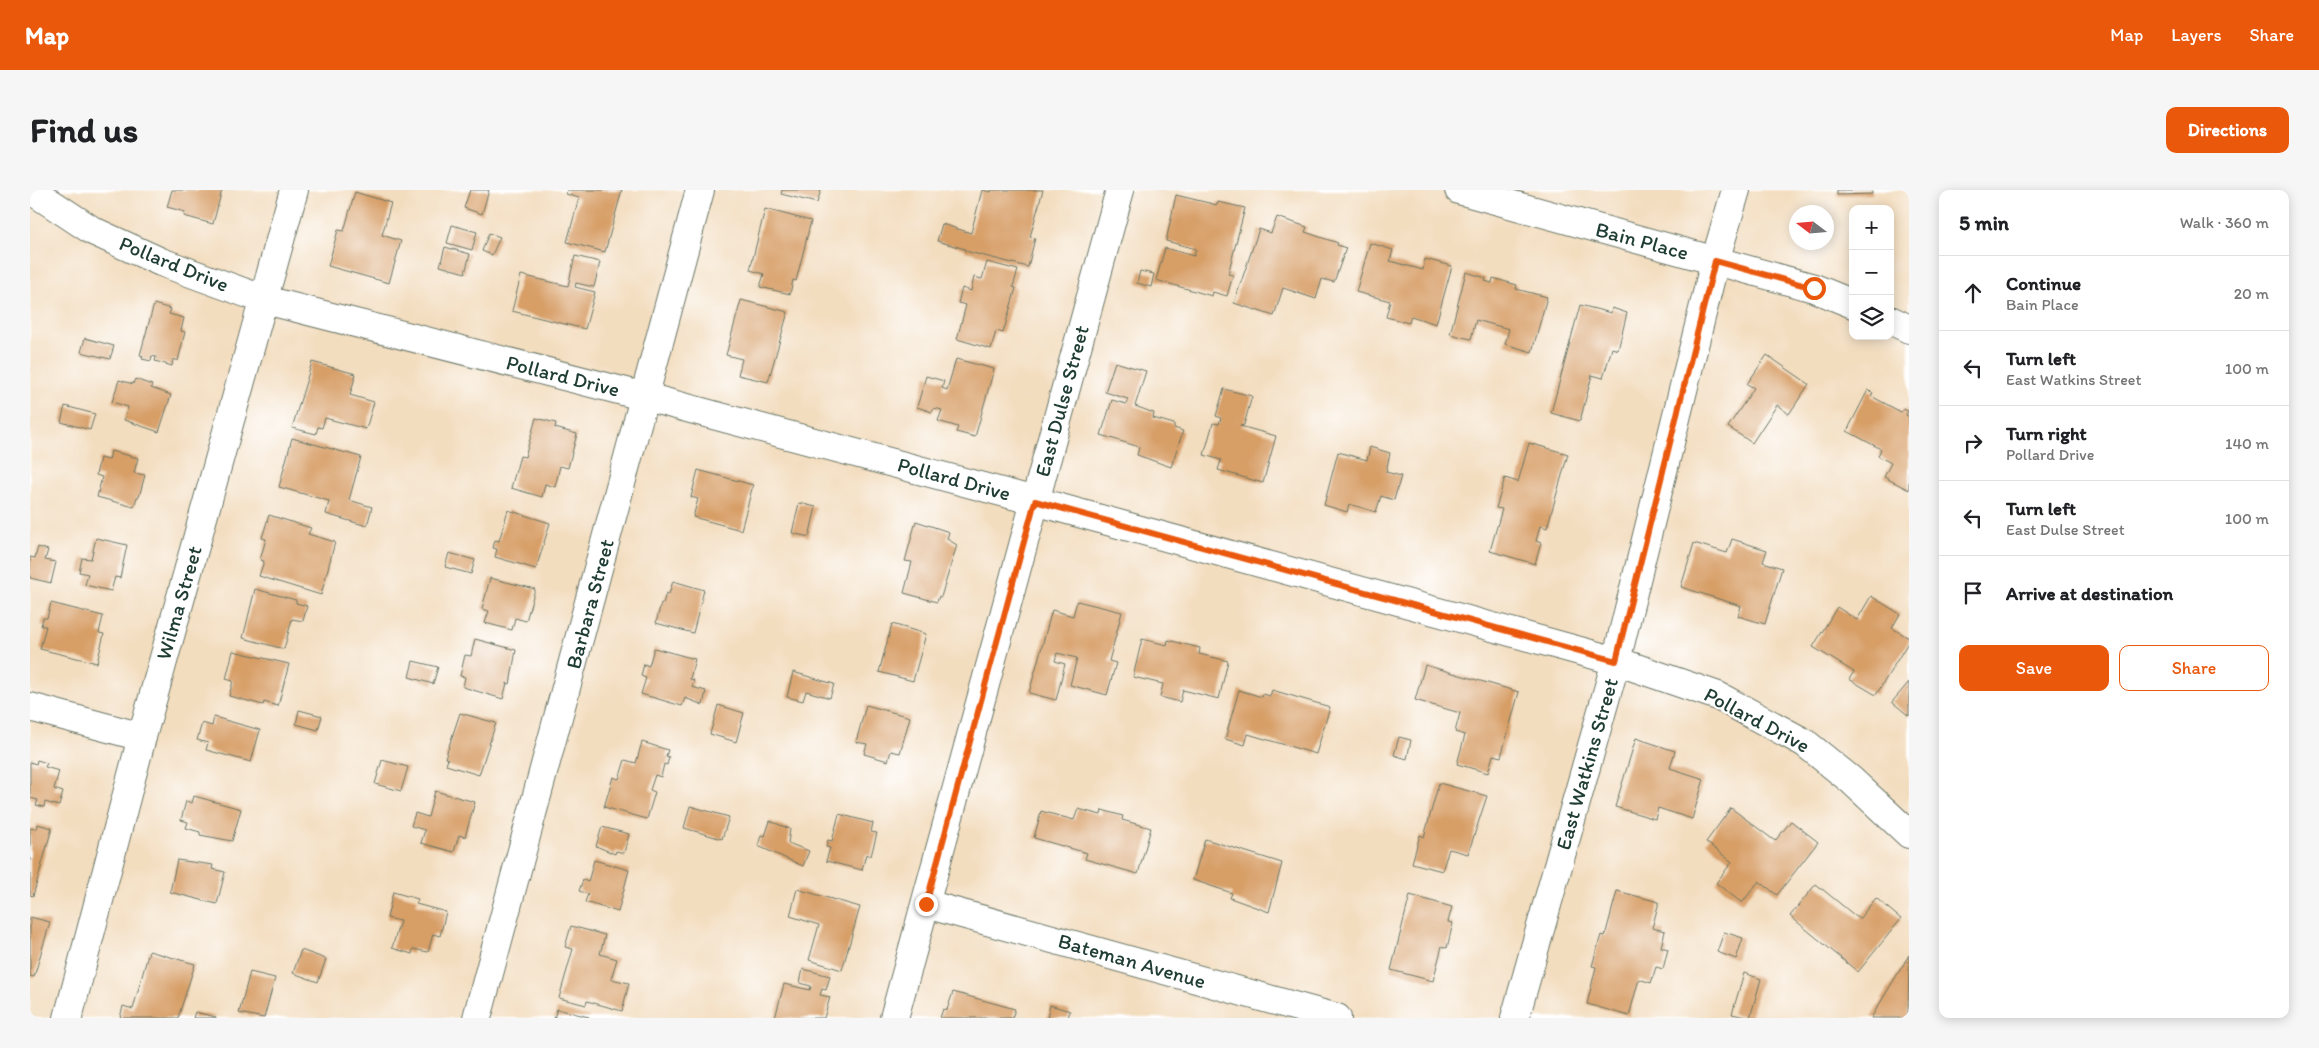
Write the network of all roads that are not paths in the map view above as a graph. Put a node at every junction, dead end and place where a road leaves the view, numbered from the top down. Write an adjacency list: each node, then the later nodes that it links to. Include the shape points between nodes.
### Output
1 (31, 190): 8 (street, Pollard Drive, via 93,231 161,262)
2 (294, 190): 8 (street, Wilma Street)
3 (700, 190): 12 (street, Barbara Street)
4 (1120, 190): 13 (street, East Dulse Street)
5 (1458, 190): 7 (street, Bain Place)
6 (1736, 190): 7 (street, East Watkins Street)
7 (1715, 261): 9 (street, Bain Place, via 1814,288); 14 (street, East Watkins Street)
8 (265, 300): 12 (street, Pollard Drive); 16 (street, Wilma Street)
9 (1849, 302)
10 (1894, 322): 11 (street)
11 (1909, 329)
12 (646, 397): 13 (street, Pollard Drive); 20 (street, Barbara Street)
13 (1035, 501): 14 (street, Pollard Drive); 18 (street, East Dulse Street)
14 (1616, 661): 17 (street, Pollard Drive, via 1718,696 1805,743); 23 (street, East Watkins Street)
15 (30, 707): 16 (street)
16 (142, 737): 19 (street, Wilma Street)
17 (1909, 834)
18 (926, 904): 21 (street, East Dulse Street); 22 (street, Bateman Avenue)
19 (68, 1018)
20 (477, 1018)
21 (894, 1018)
22 (1337, 1018)
23 (1515, 1018)

